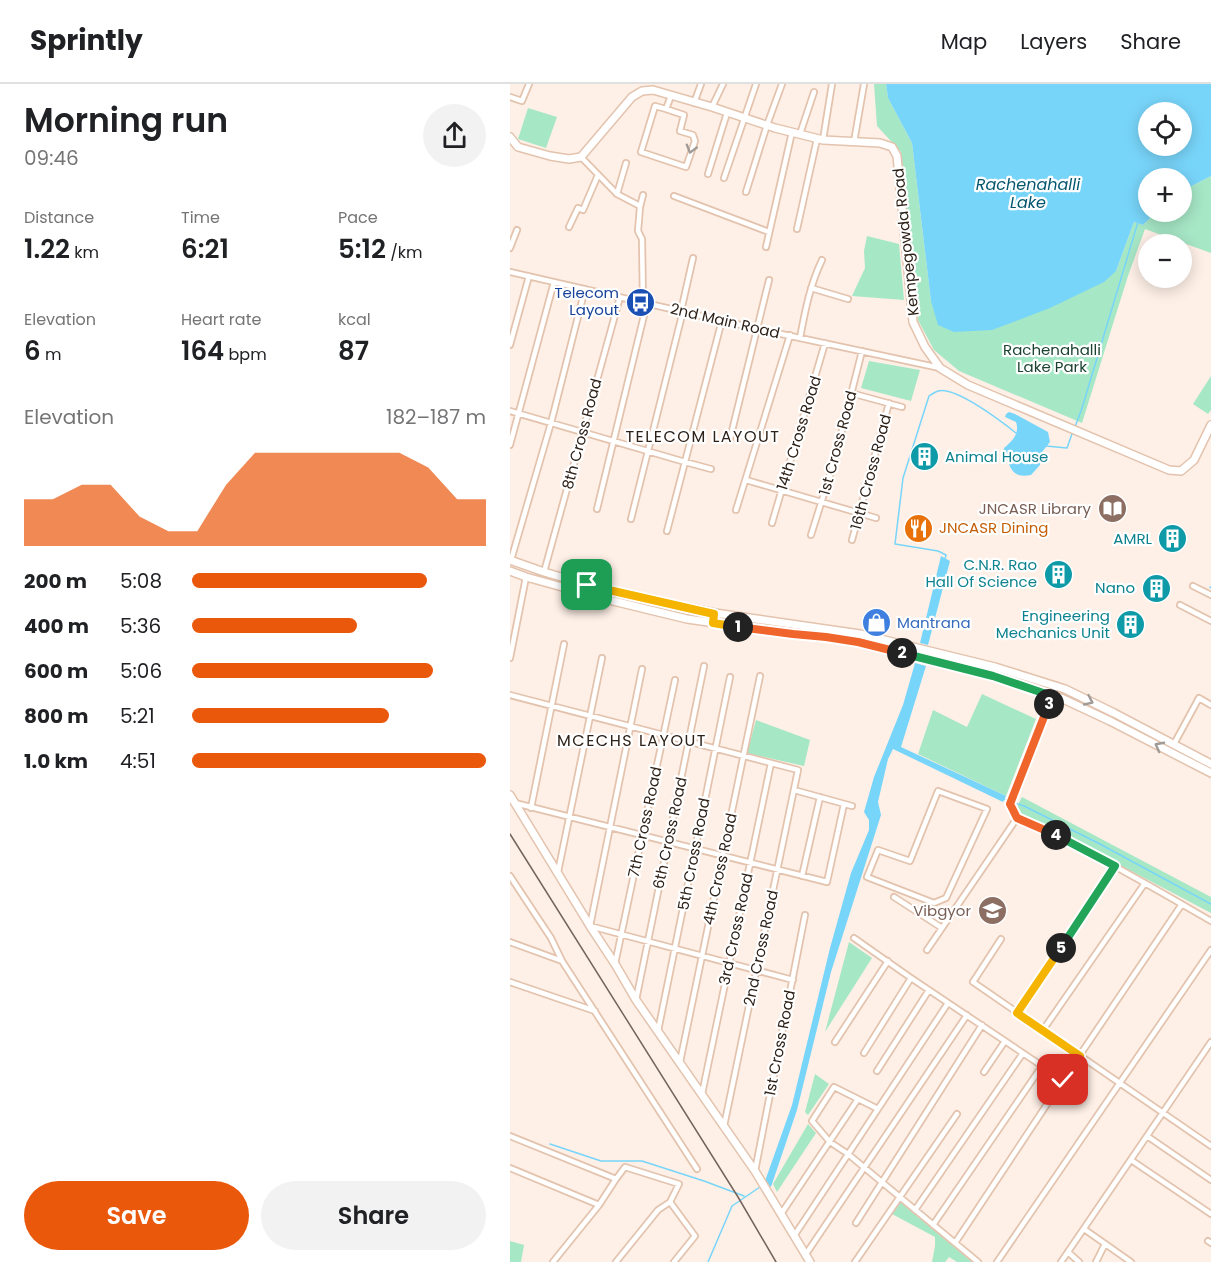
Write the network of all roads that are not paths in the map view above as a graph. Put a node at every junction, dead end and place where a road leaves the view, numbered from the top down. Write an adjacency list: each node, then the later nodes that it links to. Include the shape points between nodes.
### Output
1 (529, 84): 10 (street, via 522,101)
2 (701, 84): 12 (street)
3 (723, 84): 13 (street)
4 (756, 84): 16 (street)
5 (782, 84): 17 (street)
6 (832, 84): 20 (street)
7 (864, 84): 21 (street)
8 (648, 88): 11 (street, Kempegowda Road); 22 (street, via 632,98)
9 (814, 92): 18 (street)
10 (510, 97)
11 (673, 97): 12 (street, Kempegowda Road); 14 (street)
12 (694, 103): 13 (street, Kempegowda Road)
13 (712, 107): 15 (street, Kempegowda Road)
14 (669, 110): 14 (street, one-way to 14, via 684,115 680,131 693,135 686,167 641,152 655,106)
15 (727, 113): 16 (street, Kempegowda Road); 24 (street)
16 (744, 118): 17 (street, Kempegowda Road); 26 (street)
17 (767, 126): 18 (street, Kempegowda Road); 27 (street)
18 (796, 133): 20 (street, Kempegowda Road); 35 (street)
19 (510, 137): 22 (street, via 518,147 550,156)
20 (820, 140): 21 (street, Kempegowda Road); 33 (street)
21 (854, 142): 57 (street, Kempegowda Road, via 880,143 892,147 897,156 913,322)
22 (581, 158): 25 (street)
23 (626, 163): 28 (street)
24 (708, 174)
25 (598, 175): 28 (street); 32 (street, via 583,210 578,208)
26 (724, 178)
27 (746, 192)
28 (617, 194): 31 (street)
29 (643, 195): 31 (street)
30 (674, 196): 35 (street)
31 (640, 206): 48 (street, via 638,231 642,239)
32 (569, 226)
33 (797, 229)
34 (517, 230): 37 (street)
35 (770, 232): 36 (street)
36 (766, 247)
37 (510, 248)
38 (693, 258): 49 (street)
39 (822, 260): 44 (street)
40 (510, 272): 41 (street, 2nd Main Road)
41 (529, 276): 43 (street, 2nd Main Road); 55 (street)
42 (769, 280): 51 (street)
43 (554, 282): 45 (street, 2nd Main Road); 62 (street)
44 (811, 288): 47 (street); 53 (street)
45 (585, 289): 46 (street, 2nd Main Road); 63 (street)
46 (620, 297): 48 (street, 2nd Main Road); 65 (street, 8th Cross Road)
47 (848, 299)
48 (645, 303): 49 (street, 2nd Main Road); 67 (street)
49 (682, 311): 50 (street, 2nd Main Road); 69 (street)
50 (722, 320): 51 (street, 2nd Main Road); 70 (street)
51 (758, 329): 52 (street, 2nd Main Road); 66 (street)
52 (790, 335): 53 (street, 2nd Main Road); 72 (street)
53 (800, 338): 54 (street, 2nd Main Road)
54 (825, 343): 56 (street, 2nd Main Road); 73 (street, 14th Cross Road)
55 (510, 345)
56 (862, 351): 57 (street, 2nd Main Road); 58 (street, 1st Cross Road)
57 (940, 368): 64 (street, Kempegowda Road, via 968,385 1169,470 1181,471 1194,460)
58 (851, 393): 59 (street); 74 (street, 1st Cross Road)
59 (890, 403): 60 (street); 77 (street, 16th Cross Road)
60 (902, 407)
61 (510, 411): 62 (street)
62 (518, 414): 63 (street); 68 (street)
63 (551, 423): 65 (street); 84 (street)
64 (1211, 425)
65 (582, 432): 67 (street); 86 (street, 8th Cross Road)
66 (730, 439)
67 (614, 442): 69 (street); 75 (street)
68 (510, 445)
69 (648, 452): 70 (street); 79 (street)
70 (685, 462): 71 (street); 81 (street)
71 (711, 469)
72 (746, 480): 73 (street); 76 (street)
73 (782, 490): 74 (street); 80 (street, 14th Cross Road)
74 (822, 502): 77 (street); 82 (street, 1st Cross Road)
75 (597, 509)
76 (736, 510)
77 (859, 513): 78 (street); 83 (street, 16th Cross Road)
78 (876, 518)
79 (631, 519)
80 (772, 523)
81 (667, 531)
82 (811, 535)
83 (852, 540)
84 (511, 560): 86 (street)
85 (510, 571): 87 (street)
86 (544, 572): 91 (street, via 612,592)
87 (526, 577): 93 (street); 95 (street)
88 (1193, 586): 89 (street)
89 (1211, 595)
90 (1180, 605): 92 (street)
91 (714, 614): 93 (street); 102 (street, via 860,634)
92 (1211, 621)
93 (713, 623): 104 (street, via 858,642 993,676)
94 (564, 644): 106 (street)
95 (510, 658)
96 (602, 658): 107 (street)
97 (704, 666): 110 (street, 6th Cross Road)
98 (642, 669): 108 (street)
99 (760, 676): 113 (street, 4th Cross Road)
100 (730, 677): 112 (street, 5th Cross Road)
101 (675, 680): 109 (street, 7th Cross Road)
102 (1056, 685): 104 (street); 111 (street, one-way to 111)
103 (510, 695): 106 (street)
104 (1052, 696): 116 (street, one-way to 104); 125 (street, via 1010,804)
105 (1211, 705): 111 (street, via 1198,698)
106 (551, 706): 107 (street); 123 (street)
107 (590, 716): 108 (street); 124 (street)
108 (630, 727): 109 (street); 126 (street)
109 (663, 735): 110 (street); 127 (street, 7th Cross Road)
110 (689, 742): 112 (street); 128 (street, 6th Cross Road)
111 (1174, 744): 115 (street)
112 (715, 749): 113 (street); 129 (street, 5th Cross Road)
113 (743, 756): 114 (street); 130 (street, 4th Cross Road)
114 (771, 763): 117 (street, 2nd Cross Road, via 798,770); 131 (street, 3rd Cross Road)
115 (1211, 764)
116 (1211, 773)
117 (794, 790): 119 (street); 133 (street, 2nd Cross Road)
118 (510, 795): 120 (street)
119 (820, 797): 121 (street); 136 (street)
120 (515, 803): 123 (street); 134 (street)
121 (844, 804): 122 (street); 136 (street, via 827,882)
122 (852, 806)
123 (531, 808): 124 (street)
124 (569, 817): 126 (street); 134 (street)
125 (1017, 818): 132 (street); 141 (street)
126 (609, 827): 127 (street); 144 (street)
127 (642, 836): 128 (street); 146 (street, 7th Cross Road)
128 (668, 842): 129 (street); 149 (street, 6th Cross Road)
129 (695, 849): 130 (street); 151 (street, 5th Cross Road)
130 (723, 856): 131 (street); 154 (street, 4th Cross Road)
131 (750, 863): 133 (street); 157 (street, 3rd Cross Road)
132 (1115, 866): 137 (street); 167 (street)
133 (777, 870): 136 (street); 159 (street, 2nd Cross Road)
134 (558, 874): 144 (street)
135 (510, 876): 155 (street)
136 (802, 876)
137 (1145, 883): 140 (street); 170 (street)
138 (894, 897): 145 (street)
139 (946, 898): 139 (street, via 934,903 867,877 878,850 910,861 938,791 987,809); 141 (street)
140 (1182, 904): 143 (street); 177 (street)
141 (957, 905): 145 (street)
142 (805, 915): 161 (street, 1st Cross Road)
143 (1211, 921)
144 (590, 926): 146 (street); 158 (street)
145 (942, 928): 152 (street)
146 (622, 934): 149 (street); 158 (street, 7th Cross Road)
147 (854, 938): 156 (street)
148 (1001, 939): 167 (street, via 973,982)
149 (648, 941): 151 (street); 164 (street, 6th Cross Road)
150 (510, 942): 155 (street)
151 (675, 948): 154 (street); 171 (street, 5th Cross Road)
152 (927, 950)
153 (1211, 950): 183 (street)
154 (702, 956): 157 (street); 178 (street, 4th Cross Road)
155 (562, 961): 166 (street)
156 (888, 961): 160 (street); 173 (street)
157 (729, 963): 159 (street); 184 (street, 3rd Cross Road)
158 (615, 964): 164 (street)
159 (757, 970): 161 (street); 189 (street, 2nd Cross Road)
160 (911, 978): 163 (street); 175 (street)
161 (793, 980): 199 (street, 1st Cross Road)
162 (510, 981): 166 (street)
163 (929, 990): 165 (street); 180 (street)
164 (636, 1000): 171 (street)
165 (948, 1003): 168 (street); 186 (street)
166 (595, 1011): 198 (street)
167 (1017, 1013): 170 (street)
168 (967, 1015): 169 (street); 197 (street)
169 (982, 1025): 172 (street); 202 (street)
170 (1043, 1030): 177 (street)
171 (658, 1031): 178 (street)
172 (1005, 1041): 176 (street); 181 (street)
173 (835, 1042)
174 (1211, 1042): 187 (street)
175 (864, 1053)
176 (1023, 1053): 179 (street); 206 (street)
177 (1080, 1056): 182 (street); 183 (street)
178 (680, 1062): 184 (street)
179 (1042, 1066): 182 (street); 210 (street)
180 (877, 1071)
181 (984, 1072)
182 (1063, 1080): 213 (street)
183 (1120, 1083): 187 (street); 223 (street)
184 (702, 1094): 189 (street)
185 (858, 1099): 186 (street); 192 (street); 192 (street, via 834,1087 812,1121)
186 (878, 1109): 194 (street)
187 (1163, 1113): 191 (street); 193 (street)
188 (957, 1114): 203 (street)
189 (724, 1126): 199 (street)
190 (510, 1136): 200 (street)
191 (1147, 1136): 195 (street); 201 (street)
192 (830, 1142): 194 (street); 207 (street)
193 (1211, 1146)
194 (848, 1154): 197 (street); 212 (street)
195 (1131, 1160): 208 (street); 211 (street)
196 (510, 1168): 205 (street)
197 (864, 1168): 202 (street); 216 (street)
198 (697, 1170)
199 (755, 1171): 207 (street)
200 (616, 1179): 204 (street, via 625,1167 679,1184); 205 (street)
201 (1211, 1180)
202 (882, 1183): 203 (street); 209 (street)
203 (899, 1197): 206 (street); 221 (street)
204 (670, 1202): 218 (street, via 658,1210); 219 (street, via 695,1236)
205 (599, 1205): 217 (street)
206 (915, 1210): 210 (street)
207 (781, 1214): 212 (street)
208 (1211, 1214)
209 (856, 1223)
210 (933, 1224): 213 (street)
211 (1084, 1228): 214 (street); 215 (street)
212 (794, 1236): 216 (street)
213 (955, 1243): 222 (street)
214 (1105, 1244): 226 (street); 227 (street)
215 (1068, 1252): 224 (street); 225 (street)
216 (806, 1255): 220 (street)
217 (553, 1262)
218 (616, 1262)
219 (674, 1262)
220 (810, 1262)
221 (855, 1262)
222 (978, 1262)
223 (997, 1262)
224 (1061, 1262)
225 (1079, 1262)
226 (1096, 1262)
227 (1131, 1262)

